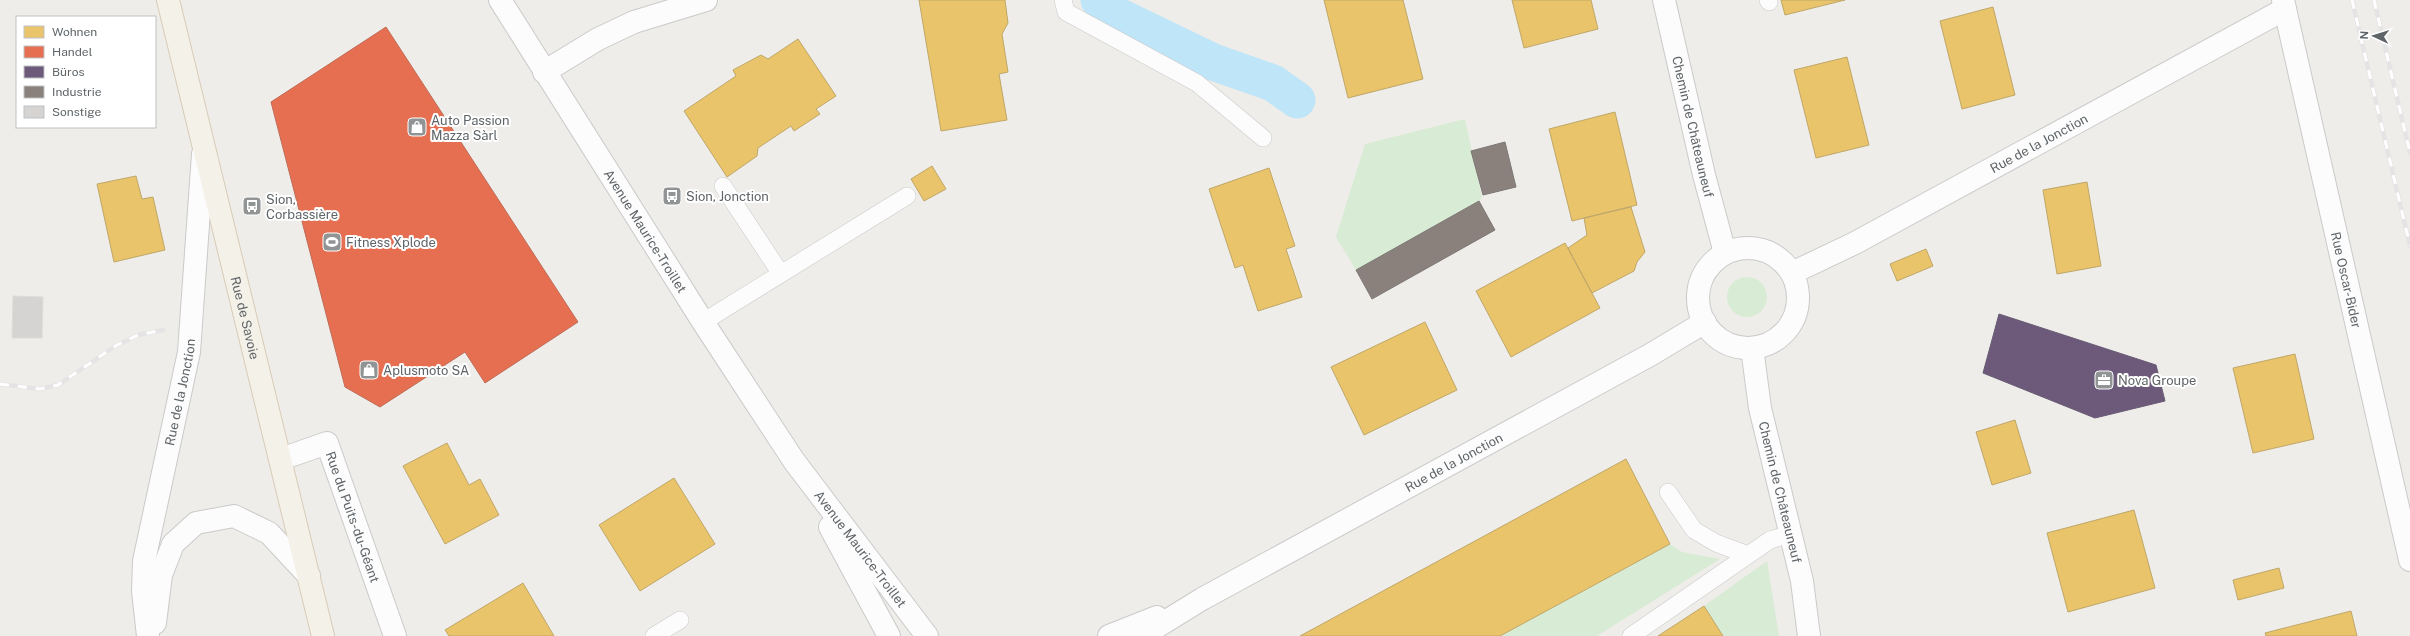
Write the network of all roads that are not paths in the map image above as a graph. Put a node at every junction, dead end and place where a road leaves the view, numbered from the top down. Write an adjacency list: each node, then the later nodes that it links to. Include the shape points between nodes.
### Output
1 (168, 0): 9 (main road, Rue de Savoie)
2 (500, 0): 7 (street, Avenue Maurice-Troillet)
3 (706, 0): 7 (street, via 634,22 598,39)
4 (1063, 0): 8 (lane, via 1066,12 1197,83)
5 (1664, 0): 12 (street, Chemin de Châteauneuf, via 1704,175)
6 (2284, 4): 13 (street, Rue de la Jonction, via 1855,243); 23 (street, Rue Oscar-Bider)
7 (544, 72): 15 (street, Avenue Maurice-Troillet)
8 (1263, 138)
9 (204, 144): 18 (main road, Rue de Savoie); 27 (street, Rue de la Jonction, via 189,352 144,561 143,590)
10 (723, 186): 14 (lane)
11 (907, 196): 14 (lane)
12 (1725, 253): 13 (street, via 1744,248 1762,250 1782,260); 16 (street, via 1710,266 1700,286 1699,309)
13 (1792, 273): 17 (street, via 1798,291 1794,318 1777,339)
14 (781, 274): 15 (lane)
15 (703, 322): 19 (street, Avenue Maurice-Troillet)
16 (1705, 322): 17 (street, via 1714,334 1727,343 1741,348); 25 (street, Rue de la Jonction, via 1650,355)
17 (1752, 348): 21 (street, Chemin de Châteauneuf, via 1760,408)
18 (281, 459): 24 (main road, Rue de Savoie); 30 (street, Rue du Puits-du-Géant, via 326,443)
19 (794, 460): 32 (street, Avenue Maurice-Troillet); 33 (street, Avenue Maurice-Troillet)
20 (1668, 492): 22 (lane, via 1694,530 1716,543)
21 (1790, 534): 22 (lane, via 1770,540); 37 (street, Chemin de Châteauneuf, via 1802,581)
22 (1748, 555): 36 (lane)
23 (2410, 560)
24 (309, 576): 28 (street, via 269,533 234,516 196,523 173,544 161,575); 29 (main road, Rue de Savoie)
25 (1202, 599): 34 (street, Rue de la Jonction); 35 (street, Rue de la Jonction)
26 (680, 620): 31 (lane)
27 (148, 636)
28 (154, 636)
29 (323, 636)
30 (395, 636)
31 (654, 636)
32 (888, 636)
33 (927, 636)
34 (1109, 636)
35 (1142, 636)
36 (1631, 636)
37 (1809, 636)

